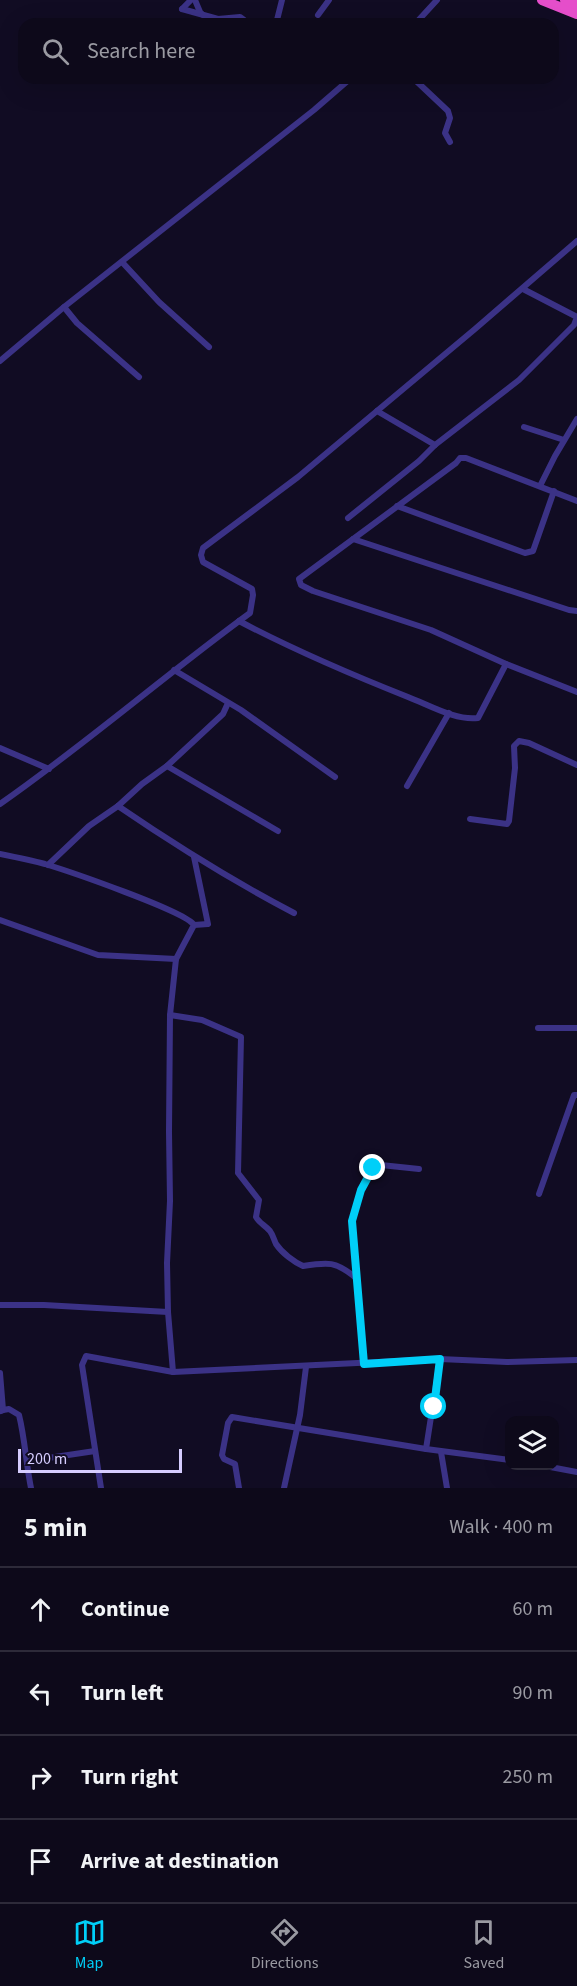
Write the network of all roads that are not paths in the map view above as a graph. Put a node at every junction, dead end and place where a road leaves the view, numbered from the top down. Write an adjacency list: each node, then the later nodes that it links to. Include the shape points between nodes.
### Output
1 (190, 0): 10 (street, via 182,9)
2 (195, 0): 10 (street)
3 (282, 0): 13 (street)
4 (328, 0): 11 (street)
5 (437, 0): 14 (street)
6 (542, 0): 9 (highway)
7 (566, 0): 8 (highway)
8 (577, 4)
9 (577, 14)
10 (203, 15): 12 (street)
11 (318, 15)
12 (214, 18)
13 (278, 18)
14 (421, 18)
15 (344, 84): 19 (street)
16 (419, 84): 17 (street, via 448,111 445,133)
17 (450, 142)
18 (576, 244): 20 (street)
19 (122, 262): 21 (street); 22 (street, via 159,302)
20 (523, 289): 25 (street); 29 (street, via 577,317 574,325 519,380)
21 (64, 307): 23 (street); 24 (street)
22 (209, 346)
23 (0, 361)
24 (139, 377)
25 (377, 411): 29 (street); 37 (street, via 298,477 202,548 203,562 252,589 250,613)
26 (577, 419): 28 (street)
27 (524, 427): 28 (street)
28 (564, 440): 30 (street)
29 (435, 446): 34 (street)
30 (540, 486): 31 (street); 33 (street, via 460,458)
31 (554, 491): 32 (street); 33 (street, via 533,552 525,553)
32 (577, 501)
33 (397, 506): 35 (street)
34 (348, 518)
35 (353, 539): 36 (street); 38 (street, via 299,579 301,585 431,630)
36 (577, 611)
37 (239, 621): 39 (street); 42 (street, via 324,663)
38 (506, 664): 40 (street); 42 (street, via 478,718)
39 (174, 670): 41 (street); 46 (street)
40 (577, 692)
41 (228, 703): 45 (street, via 223,714); 47 (street)
42 (449, 713): 48 (street)
43 (0, 748): 46 (street)
44 (577, 765): 51 (street, via 519,741 513,754 509,821 507,824)
45 (167, 766): 50 (street); 52 (street)
46 (49, 769): 49 (street)
47 (335, 777)
48 (407, 786)
49 (0, 804)
50 (118, 806): 54 (street); 55 (street, via 89,826)
51 (470, 819)
52 (278, 831)
53 (0, 854): 55 (street)
54 (194, 857): 56 (street); 58 (street, via 208,924)
55 (48, 865): 58 (street, via 166,908)
56 (294, 913)
57 (0, 920): 59 (street, via 98,955)
58 (195, 925): 59 (street)
59 (176, 959): 60 (street)
60 (170, 1015): 66 (street, via 202,1020 241,1037 238,1173 259,1200 259,1222 300,1265 333,1263); 68 (street)
61 (538, 1028): 62 (street)
62 (577, 1028)
63 (577, 1095): 65 (street)
64 (419, 1169): 66 (street, via 381,1165 373,1168 361,1190 352,1221)
65 (539, 1194)
66 (357, 1278): 71 (street)
67 (0, 1305): 68 (street)
68 (168, 1312): 73 (street)
69 (440, 1359): 70 (street); 71 (street); 78 (street)
70 (577, 1360)
71 (364, 1364): 72 (street)
72 (306, 1367): 73 (street); 76 (street)
73 (173, 1372): 77 (street, via 86,1356 82,1365)
74 (0, 1373): 75 (street)
75 (2, 1411): 83 (street, via 9,1409 20,1415)
76 (297, 1428): 78 (street); 88 (street, via 230,1419 222,1455 235,1464); 89 (street)
77 (95, 1440): 79 (street); 80 (street)
78 (426, 1449): 81 (street)
79 (87, 1451): 80 (street); 83 (street)
80 (95, 1451): 87 (street)
81 (441, 1452): 82 (street); 90 (street)
82 (505, 1460)
83 (28, 1461): 86 (street)
84 (559, 1469): 85 (street)
85 (577, 1472)
86 (31, 1488)
87 (101, 1488)
88 (239, 1488)
89 (284, 1488)
90 (447, 1488)

